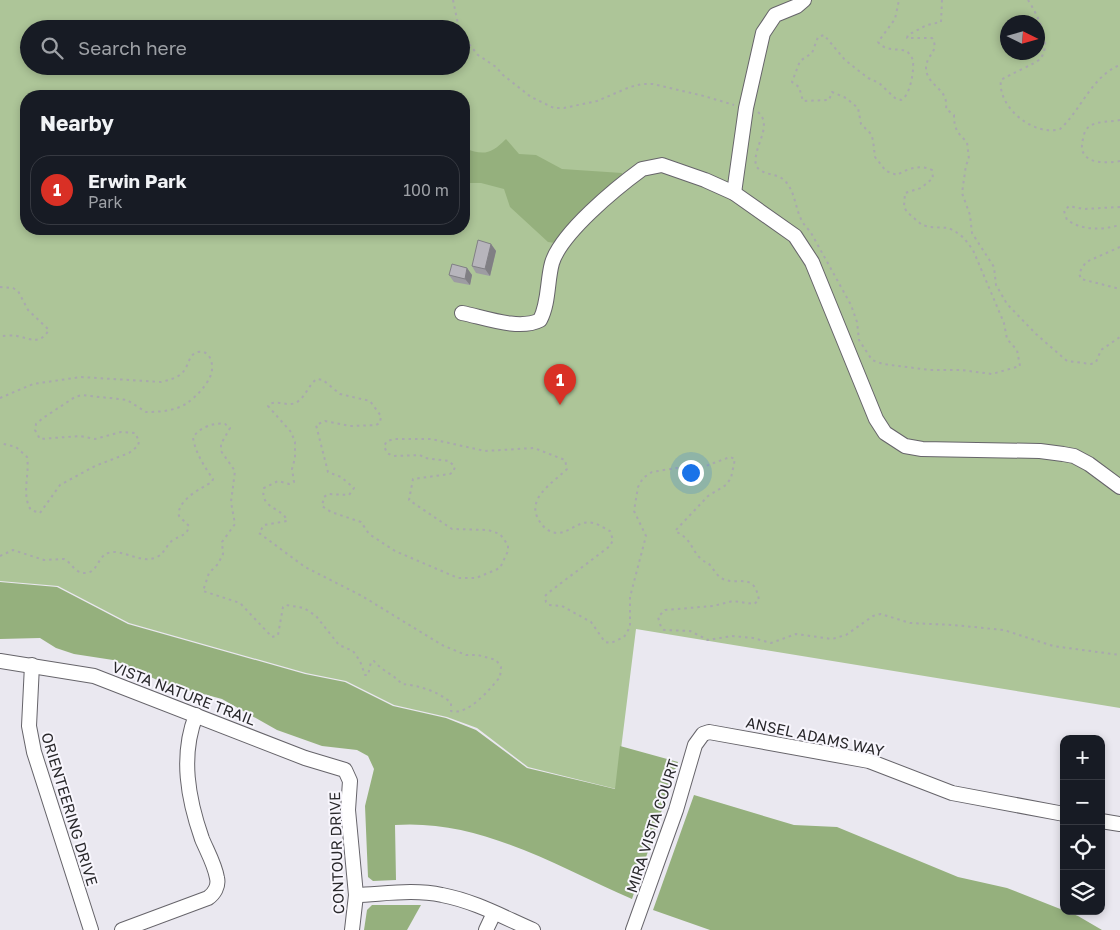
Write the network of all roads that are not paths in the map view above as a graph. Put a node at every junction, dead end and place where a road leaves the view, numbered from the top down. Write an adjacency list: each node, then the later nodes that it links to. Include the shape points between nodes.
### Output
1 (804, 0): 2 (street, via 779,12 767,25 760,43 746,108)
2 (734, 194): 3 (street, via 668,166 642,169 560,244 552,262 540,320 511,322); 4 (street, via 788,229 802,244 876,418 891,439 913,448 1040,451 1074,456)
3 (462, 312)
4 (1120, 487)
5 (0, 661): 6 (street, VISTA NATURE TRAIL)
6 (32, 665): 7 (street, VISTA NATURE TRAIL, via 94,676); 15 (street, ORIENTEERING DRIVE, via 29,726 34,752)
7 (196, 715): 9 (street, VISTA NATURE TRAIL, via 305,758 339,767); 16 (street, via 188,751 187,779 197,824 217,878 215,890 208,898)
8 (703, 734): 10 (street, ANSEL ADAMS WAY, via 716,732 869,762 952,793); 20 (street, MIRA VISTA COURT, via 695,745 676,810)
9 (349, 775): 13 (street, CONTOUR DRIVE, via 348,810)
10 (1060, 813)
11 (1105, 822): 12 (street)
12 (1120, 824)
13 (356, 895): 14 (street, via 440,894); 17 (street, CONTOUR DRIVE)
14 (494, 913): 18 (street); 19 (street)
15 (90, 930)
16 (122, 930)
17 (352, 930)
18 (486, 930)
19 (533, 930)
20 (633, 930)

